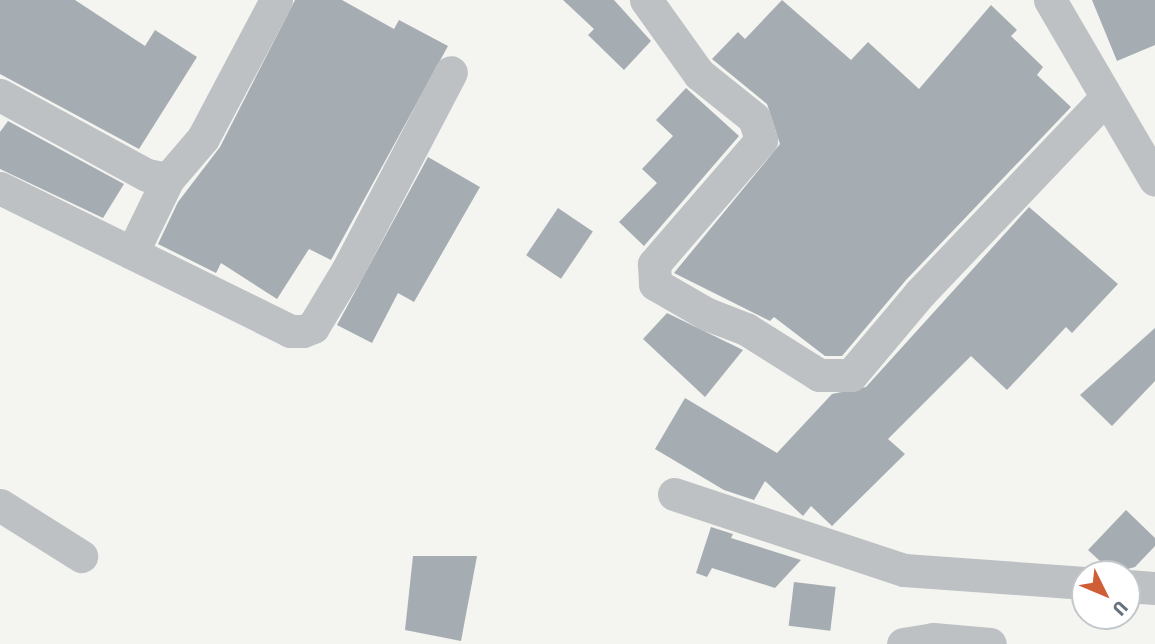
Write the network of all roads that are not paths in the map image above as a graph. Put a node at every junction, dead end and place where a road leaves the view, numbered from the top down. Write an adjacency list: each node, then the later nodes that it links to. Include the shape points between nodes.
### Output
1 (276, 0): 7 (street, via 203,138)
2 (646, 0): 6 (street, via 699,74 754,118 761,140 654,264 655,284 707,314 746,329 819,375 850,375 920,293)
3 (1050, 0): 6 (street)
4 (450, 72): 10 (street, via 313,327 290,331)
5 (0, 95): 7 (street, via 147,175)
6 (1105, 99): 8 (street)
7 (168, 179): 10 (street)
8 (1155, 180)
9 (0, 188): 10 (street)
10 (132, 253)
11 (674, 494): 14 (street, via 904,570)
12 (0, 505): 13 (street)
13 (81, 556)
14 (1071, 582)
15 (903, 644): 16 (street, via 933,639)
16 (990, 644)

